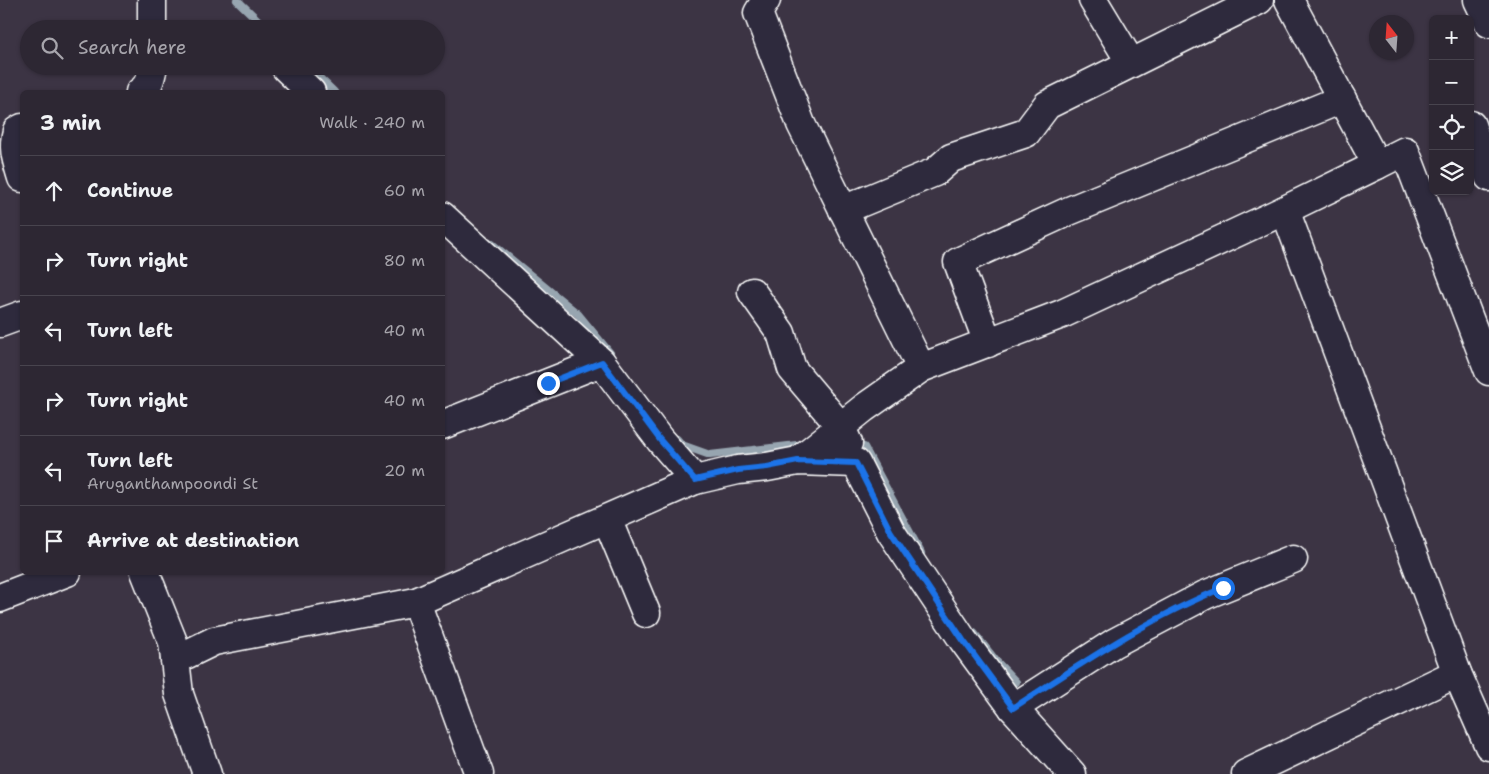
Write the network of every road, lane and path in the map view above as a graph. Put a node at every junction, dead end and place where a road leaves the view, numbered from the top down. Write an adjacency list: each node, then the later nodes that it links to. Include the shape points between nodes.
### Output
1 (152, 0): 7 (street)
2 (766, 0): 20 (street, via 758,13 801,124)
3 (1093, 0): 9 (street)
4 (1259, 0): 9 (street)
5 (1289, 0): 14 (street)
6 (1478, 0): 8 (street)
7 (152, 20)
8 (1489, 23)
9 (1130, 64): 20 (street, via 1047,105 1026,133 952,158 935,172)
10 (152, 75): 12 (street)
11 (294, 75): 13 (street)
12 (143, 90)
13 (310, 90)
14 (1342, 99): 17 (street); 26 (street, via 1068,211 958,262)
15 (20, 129): 18 (street, via 14,151)
16 (1474, 134): 19 (street)
17 (1377, 165): 21 (street); 29 (street, via 1405,151)
18 (20, 171)
19 (1489, 177)
20 (843, 210): 28 (street)
21 (1285, 210): 26 (street, via 1062,314); 43 (street)
22 (445, 219): 27 (street)
23 (752, 292): 31 (street, via 781,333 792,369)
24 (20, 316): 25 (street)
25 (0, 323)
26 (988, 343): 28 (street)
27 (602, 362): 30 (street); 34 (street, via 660,440)
28 (921, 368): 31 (street)
29 (1489, 371)
30 (445, 424)
31 (841, 427): 32 (street); 33 (street)
32 (798, 461): 33 (street); 34 (street)
33 (856, 463): 44 (street, via 891,532)
34 (695, 480): 35 (street)
35 (606, 519): 40 (street); 41 (street)
36 (1293, 559): 44 (street, via 1205,595 1114,643)
37 (59, 575): 39 (street)
38 (146, 575): 42 (street, via 172,642)
39 (0, 598)
40 (416, 602): 42 (street, via 214,641); 47 (street)
41 (646, 613)
42 (174, 660): 46 (street, via 179,694)
43 (1457, 674): 45 (street); 49 (street)
44 (1013, 708): 48 (street)
45 (1489, 746)
46 (207, 774)
47 (479, 774)
48 (1072, 774)
49 (1246, 774)

